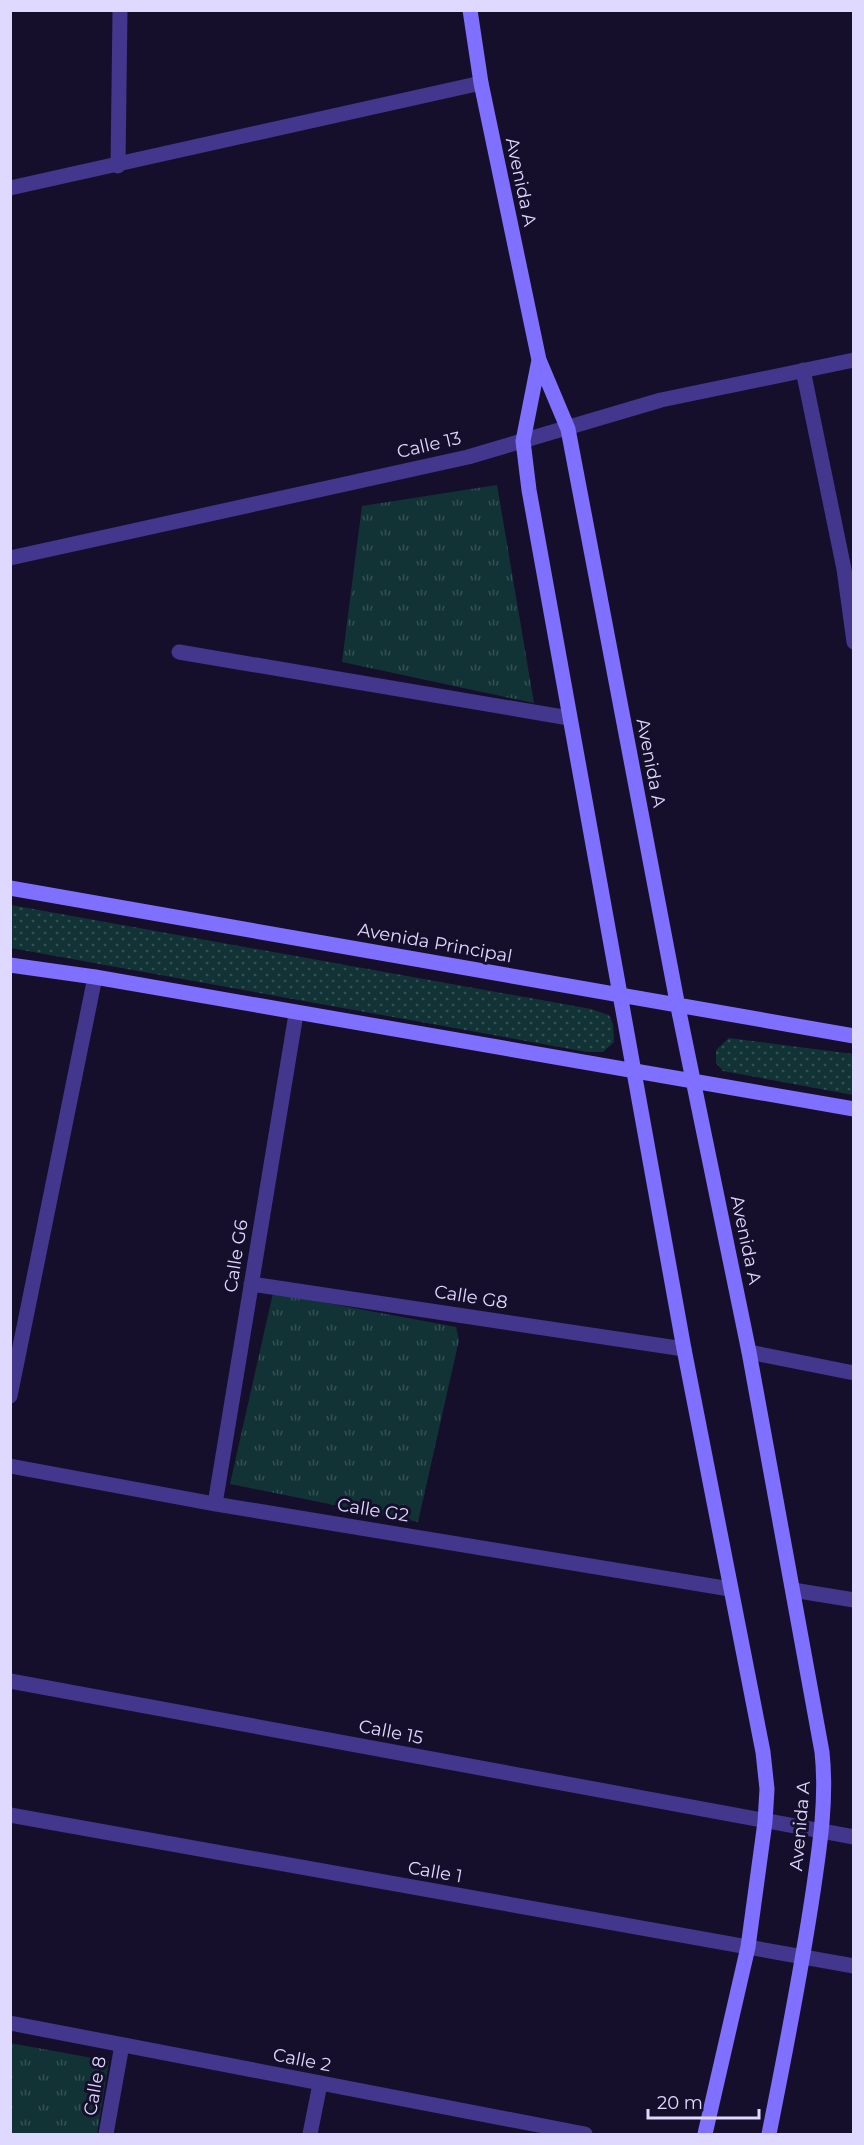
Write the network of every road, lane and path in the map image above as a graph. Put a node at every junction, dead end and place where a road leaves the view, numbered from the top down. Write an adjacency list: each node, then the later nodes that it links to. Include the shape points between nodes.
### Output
1 (120, 10): 4 (street)
2 (470, 10): 3 (street, Avenida A)
3 (481, 83): 4 (street); 6 (street, Avenida A)
4 (117, 166): 5 (street)
5 (10, 188)
6 (539, 360): 9 (street, Avenida A); 10 (street, Avenida A)
7 (854, 360): 8 (street, Calle 13)
8 (803, 370): 9 (street, Calle 13, via 660,400); 12 (street)
9 (568, 429): 10 (street, Calle 13); 20 (street, Avenida A)
10 (523, 441): 11 (street, Calle 13, via 468,457); 15 (street, Avenida A)
11 (10, 558)
12 (849, 568): 13 (street)
13 (854, 642)
14 (179, 652): 15 (street)
15 (569, 718): 19 (street, Avenida A)
16 (10, 888): 19 (street, Avenida Principal)
17 (10, 965): 18 (street)
18 (95, 977): 21 (street); 30 (street)
19 (619, 996): 20 (street, Avenida Principal); 23 (street, Avenida A)
20 (678, 1006): 22 (street, Avenida Principal); 24 (street, Avenida A)
21 (296, 1014): 23 (street); 26 (street, Calle G6)
22 (854, 1036)
23 (633, 1072): 24 (street); 27 (street, Avenida A)
24 (693, 1080): 25 (street); 28 (street, Avenida A)
25 (854, 1109)
26 (251, 1284): 27 (street, Calle G8); 32 (street, Calle G6)
27 (684, 1349): 33 (street, Avenida A)
28 (749, 1352): 29 (street); 34 (street, Avenida A)
29 (854, 1373)
30 (10, 1396)
31 (10, 1466): 32 (street, Calle G2)
32 (215, 1504): 33 (street, Calle G2)
33 (730, 1589): 38 (street, Avenida A, via 763,1752)
34 (793, 1590): 35 (street); 39 (street, Avenida A, via 822,1752 826,1787)
35 (854, 1600)
36 (10, 1681): 38 (street, Calle 15)
37 (10, 1815): 41 (street, Calle 1)
38 (765, 1822): 39 (street, Calle 15); 41 (street, Avenida A)
39 (821, 1831): 40 (street, Calle 15); 42 (street, Avenida A)
40 (854, 1837)
41 (748, 1947): 42 (street, Calle 1); 51 (street, Avenida A)
42 (804, 1958): 43 (street, Calle 1); 52 (street, Avenida A)
43 (854, 1966)
44 (10, 2023): 45 (street, Calle 2)
45 (122, 2045): 46 (street, Calle 2); 48 (street, Calle 8)
46 (320, 2084): 47 (street, Calle 2); 49 (street)
47 (503, 2127): 50 (street, Calle 2)
48 (106, 2134)
49 (310, 2134)
50 (585, 2134)
51 (705, 2134)
52 (769, 2134)

